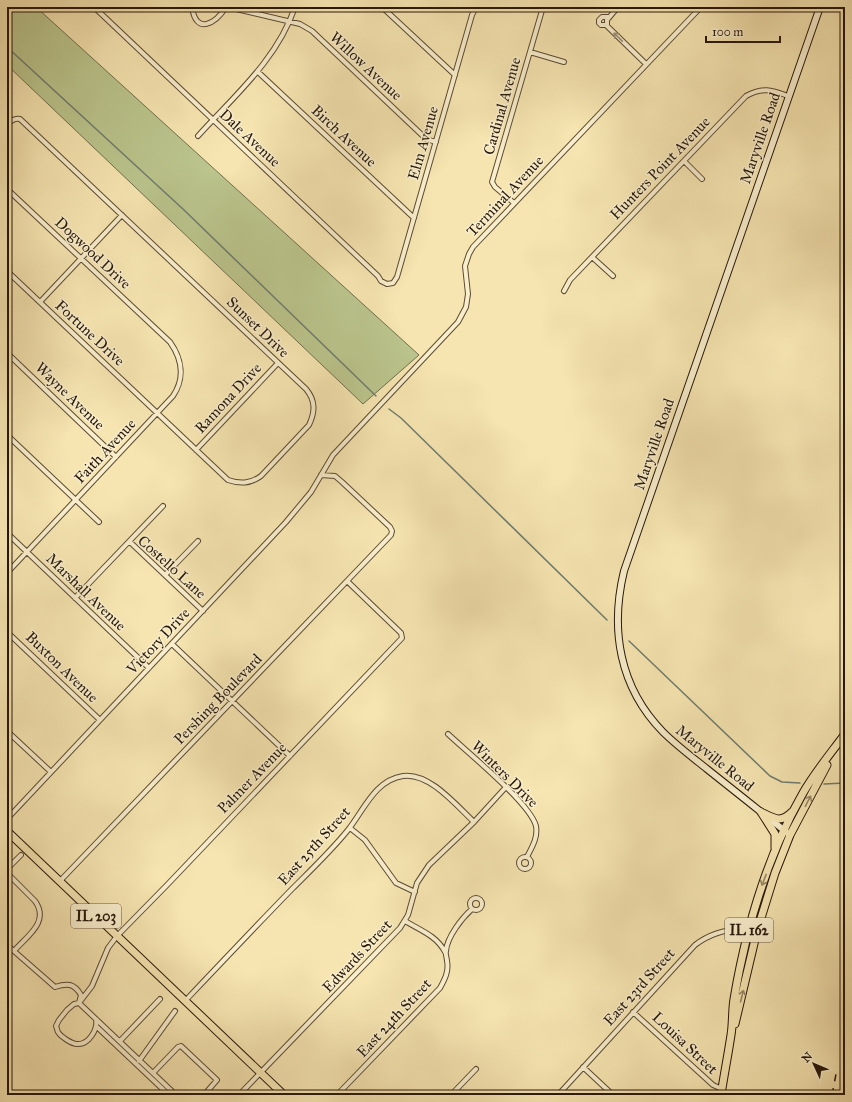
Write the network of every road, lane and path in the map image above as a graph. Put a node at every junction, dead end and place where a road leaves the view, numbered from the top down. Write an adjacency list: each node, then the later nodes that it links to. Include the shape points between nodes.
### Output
1 (94, 7): 20 (street, Dale Avenue)
2 (192, 7): 3 (street, Willow Avenue, via 202,24 208,24 220,16)
3 (227, 7): 12 (street, Willow Avenue)
4 (294, 7): 12 (street)
5 (382, 7): 18 (street)
6 (476, 7): 18 (street, Elm Avenue)
7 (543, 7): 14 (street, Cardinal Avenue)
8 (618, 7): 11 (street)
9 (701, 7): 16 (street, Terminal Avenue)
10 (820, 7): 19 (main road, Maryville Road)
11 (608, 17): 13 (street); 13 (street, via 598,20 601,25)
12 (289, 22): 17 (street, via 274,51); 23 (street, Willow Avenue, via 300,24 312,31 422,135)
13 (607, 25): 16 (street, one-way to 13)
14 (530, 52): 15 (street); 27 (street, Cardinal Avenue, via 492,182)
15 (564, 62)
16 (646, 64): 27 (street, Terminal Avenue)
17 (258, 72): 20 (street); 29 (street, Birch Avenue)
18 (455, 75): 23 (street, Elm Avenue)
19 (788, 96): 24 (street, Hunters Point Avenue, via 764,90 746,96); 70 (main road, Maryville Road, via 624,571 617,616 623,661 633,688 649,715 671,740)
20 (213, 119): 22 (street); 34 (street, Dale Avenue, via 381,281)
21 (7, 125): 28 (street, Sunset Drive, via 17,118 20,119)
22 (198, 136)
23 (436, 142): 29 (street, Elm Avenue)
24 (684, 161): 25 (street); 30 (street, Hunters Point Avenue)
25 (702, 179)
26 (7, 189): 31 (street, Dogwood Drive)
27 (514, 203): 44 (street, Terminal Avenue, via 469,254 465,266 468,301 461,318 339,448)
28 (122, 215): 31 (street); 39 (street, Sunset Drive)
29 (414, 218): 34 (street, Elm Avenue, via 397,277)
30 (592, 257): 33 (street); 35 (street, Hunters Point Avenue, via 567,284)
31 (81, 259): 36 (street); 37 (street, Dogwood Drive)
32 (7, 270): 36 (street, Fortune Drive)
33 (613, 276)
34 (390, 284)
35 (564, 291)
36 (40, 302): 40 (street, Fortune Drive)
37 (162, 335): 40 (street, Faith Avenue, via 178,355 181,376 178,389)
38 (7, 353): 43 (street, Wayne Avenue)
39 (278, 363): 42 (street, Ramona Drive); 42 (street, Sunset Drive, via 309,392 314,413 309,425 263,474 251,482 234,482 223,476)
40 (157, 413): 42 (street, Sunset Drive); 43 (street, Faith Avenue)
41 (7, 435): 45 (street)
42 (196, 450)
43 (116, 457): 45 (street, Faith Avenue)
44 (321, 475): 54 (street, Pershing Boulevard, via 329,474 338,478 392,531); 56 (street, Victory Drive, via 296,511)
45 (75, 500): 47 (street); 51 (street, Faith Avenue)
46 (163, 506): 50 (street)
47 (99, 522)
48 (7, 534): 51 (street, Marshall Avenue)
49 (198, 541): 53 (street)
50 (130, 542): 53 (street, Costello Lane); 55 (street, Costello Lane)
51 (27, 552): 52 (street, Faith Avenue); 55 (street, Marshall Avenue)
52 (7, 573)
53 (165, 575): 56 (street, Costello Lane)
54 (347, 581): 60 (street, Pershing Boulevard); 66 (street, Palmer Avenue, via 402,638)
55 (75, 598): 59 (street, Marshall Avenue)
56 (203, 611): 58 (street, Victory Drive)
57 (7, 632): 61 (street, Buxton Avenue)
58 (172, 644): 59 (street, Victory Drive); 60 (street)
59 (149, 668): 61 (street, Victory Drive)
60 (232, 702): 66 (street); 81 (street, Pershing Boulevard)
61 (100, 720): 67 (street, Victory Drive)
62 (7, 731): 67 (street)
63 (448, 734): 68 (street, Winters Drive)
64 (845, 734): 65 (main road, IL 162)
65 (838, 744): 69 (main road, IL 162, via 812,779); 75 (main road, IL 162, one-way to 65)
66 (290, 756): 87 (street, Palmer Avenue)
67 (51, 772): 71 (street, Victory Drive)
68 (506, 787): 72 (street, Edwards Street); 78 (street, Winters Drive, via 526,808 536,825 536,837)
69 (795, 809): 70 (main road, via 783,819 776,820); 75 (main road, IL 162)
70 (761, 812): 75 (main road, Maryville Road); 76 (main road, via 775,834)
71 (7, 819)
72 (474, 822): 73 (street, East 25th Street, via 433,784 408,775 395,778 378,789); 82 (street, Edwards Street, via 429,865)
73 (350, 828): 82 (street, via 364,840 396,883); 92 (street, East 25th Street)
74 (7, 831): 81 (main road, IL 203)
75 (787, 833): 76 (main road, IL 162); 86 (main road, IL 162)
76 (774, 854): 85 (main road, IL 162, one-way to 85)
77 (21, 855): 79 (street)
78 (527, 858)
79 (7, 869)
80 (7, 873): 89 (street, via 35,901 40,913 38,924)
81 (60, 881): 87 (main road, IL 203)
82 (415, 892): 84 (street, Edwards Street)
83 (472, 909): 90 (street, East 24th Street, via 453,932)
84 (405, 921): 90 (street, via 434,937); 104 (street, Edwards Street)
85 (748, 930): 86 (street, East 23rd Street); 95 (street, East 23rd Street, via 722,932 708,936 698,943); 98 (main road, IL 162, via 733,1001)
86 (757, 931): 98 (main road, IL 162, one-way to 86)
87 (117, 936): 92 (main road, IL 203); 93 (street, Palmer Avenue, via 108,948 92,986)
88 (7, 944): 89 (street)
89 (14, 951): 93 (street, via 55,987 65,984 73,986 81,995)
90 (445, 952): 111 (street, East 24th Street, via 448,969 440,988)
91 (160, 999): 99 (street)
92 (185, 1001): 104 (main road, IL 203)
93 (79, 1003): 96 (street); 97 (street, via 74,1004 59,1020 56,1026 59,1032 78,1045 85,1042)
94 (175, 1011): 100 (street)
95 (633, 1012): 101 (street, East 23rd Street); 105 (street, Louisa Street)
96 (96, 1019): 97 (street); 99 (street)
97 (96, 1026): 106 (street)
98 (731, 1034): 105 (main road, IL 162)
99 (120, 1042): 100 (street)
100 (139, 1061): 103 (street)
101 (583, 1067): 113 (street, East 23rd Street); 114 (street)
102 (476, 1069): 112 (street)
103 (153, 1073): 107 (street); 108 (street, via 181,1046 218,1080)
104 (261, 1073): 109 (street, Edwards Street); 110 (main road, IL 203)
105 (722, 1092)
106 (169, 1095)
107 (176, 1095)
108 (204, 1095)
109 (239, 1095)
110 (284, 1095)
111 (337, 1095)
112 (451, 1095)
113 (558, 1095)
114 (612, 1095)

